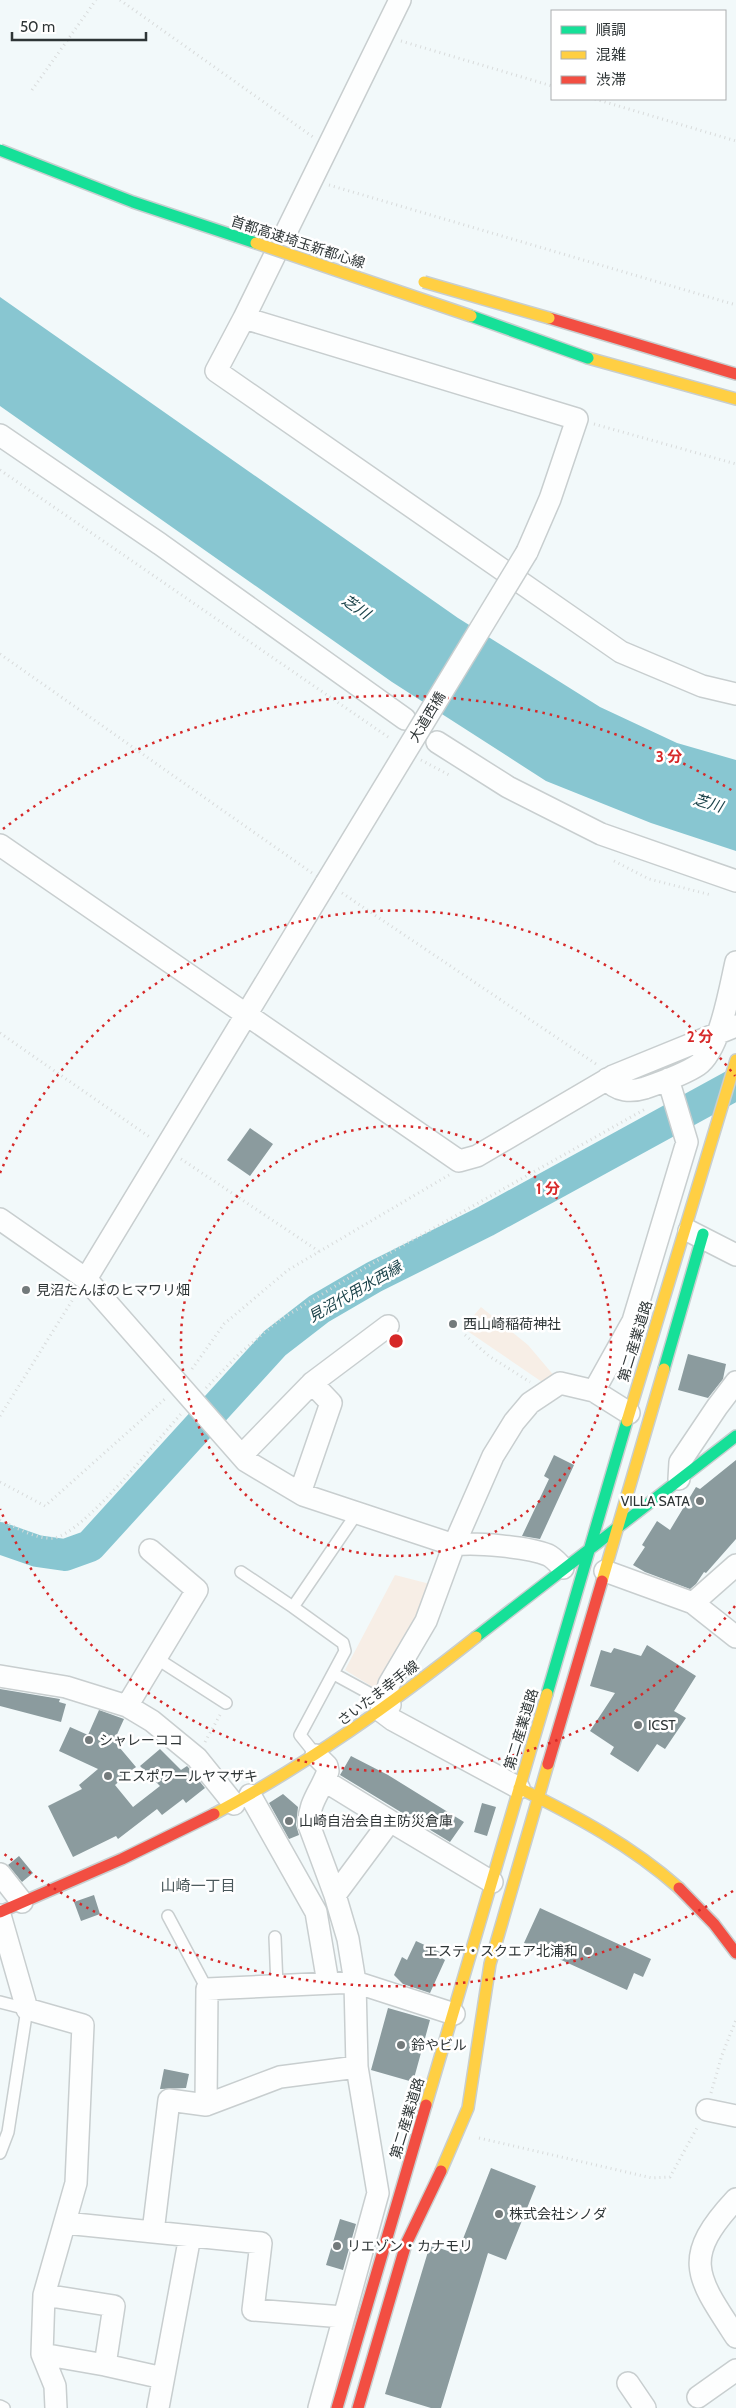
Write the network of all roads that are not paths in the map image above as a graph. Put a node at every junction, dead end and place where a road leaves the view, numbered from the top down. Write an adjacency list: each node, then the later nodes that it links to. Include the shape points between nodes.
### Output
1 (400, 0): 6 (street)
2 (0, 150): 8 (main road, 首都高速埼玉新都心線, bridge, via 133,202 381,284 588,358)
3 (269, 234): 4 (main road, 首都高速埼玉新都心線)
4 (297, 244)
5 (416, 280): 7 (main road, bridge)
6 (244, 318): 10 (street, via 216,371 621,652 702,686); 16 (street, 大道西橋, bridge, via 577,418 550,500 527,552 332,886)
7 (736, 374)
8 (736, 399)
9 (0, 435): 11 (street)
10 (736, 694)
11 (406, 719)
12 (437, 742): 14 (street, via 508,787 593,830)
13 (0, 846): 16 (street)
14 (736, 882)
15 (736, 962): 17 (street)
16 (247, 1014): 19 (street, via 459,1161 478,1156); 25 (street, 大道西橋)
17 (727, 1030): 19 (street); 20 (street, via 700,1064)
18 (736, 1060): 23 (main road, 第二産業道路, via 717,1124)
19 (610, 1077): 20 (street, via 613,1085 629,1090)
20 (672, 1091): 22 (street, via 687,1142)
21 (0, 1219): 25 (street)
22 (663, 1220): 23 (street); 29 (street, via 633,1321)
23 (698, 1228): 24 (street); 30 (main road, 第二産業道路); 36 (main road, 第二産業道路)
24 (736, 1255)
25 (86, 1279): 32 (street)
26 (388, 1326): 28 (street)
27 (736, 1382): 33 (street, via 680,1462)
28 (312, 1384): 32 (street); 34 (street, via 331,1403)
29 (594, 1391): 30 (street); 37 (street, via 560,1383 530,1403 493,1456)
30 (629, 1413): 38 (main road, 第二産業道路)
31 (736, 1436): 33 (main road, さいたま幸手線)
32 (242, 1455): 34 (street, via 246,1461)
33 (679, 1479): 36 (main road, さいたま幸手線)
34 (300, 1493): 35 (street)
35 (357, 1513): 37 (street); 45 (lane)
36 (619, 1525): 38 (main road, さいたま幸手線); 42 (main road, 第二産業道路)
37 (454, 1545): 41 (street, via 469,1543 538,1552 550,1556); 52 (street, via 426,1620 389,1684)
38 (591, 1546): 41 (main road, さいたま幸手線); 55 (main road, 第二産業道路)
39 (150, 1550): 47 (street, via 197,1590)
40 (736, 1565): 44 (street)
41 (563, 1568): 52 (main road, さいたま幸手線)
42 (605, 1571): 44 (street); 56 (main road, 第二産業道路)
43 (241, 1572): 45 (lane)
44 (693, 1603): 46 (street)
45 (293, 1607): 48 (lane, via 343,1643 345,1651)
46 (736, 1637)
47 (156, 1658): 50 (lane); 51 (street)
48 (334, 1674): 52 (lane); 53 (lane, via 300,1736)
49 (0, 1676): 51 (street, via 66,1687)
50 (226, 1703)
51 (127, 1706): 57 (street, via 152,1721)
52 (386, 1708): 53 (main road, さいたま幸手線); 55 (street, via 393,1720)
53 (316, 1755): 54 (street, via 328,1766); 57 (main road, さいたま幸手線)
54 (325, 1781): 58 (street); 61 (street, via 311,1803 309,1825)
55 (519, 1788): 56 (main road); 60 (main road, 第二産業道路)
56 (538, 1798): 66 (main road, via 594,1828 662,1871 699,1906); 98 (main road, 第二産業道路, via 490,1964 474,2080 458,2133 406,2244)
57 (242, 1799): 62 (main road, さいたま幸手線, via 129,1857); 68 (street, via 316,1912)
58 (390, 1821): 60 (street); 61 (street)
59 (0, 1874): 62 (street)
60 (492, 1882): 73 (main road, 第二産業道路)
61 (335, 1895): 67 (street, via 348,1940)
62 (22, 1902): 63 (main road, さいたま幸手線)
63 (0, 1913): 72 (street)
64 (168, 1916): 70 (lane)
65 (275, 1937): 69 (lane)
66 (736, 1953)
67 (354, 1982): 68 (street); 73 (street); 74 (street)
68 (328, 1983): 69 (street)
69 (276, 1986): 70 (street)
70 (207, 1989): 75 (street)
71 (0, 2002): 72 (lane)
72 (27, 2009): 78 (lane, via 8,2132); 80 (street, via 83,2025 76,2183)
73 (454, 2014): 97 (main road, 第二産業道路)
74 (357, 2066): 75 (street, via 280,2077); 84 (street, via 378,2193)
75 (206, 2105): 81 (street, via 170,2100)
76 (707, 2110): 77 (street)
77 (736, 2116)
78 (0, 2153)
79 (736, 2199): 85 (street, via 714,2223 699,2264 706,2293)
80 (65, 2223): 81 (street); 83 (street)
81 (153, 2232): 82 (street)
82 (190, 2236): 84 (street, via 261,2243 252,2310); 89 (street)
83 (44, 2295): 86 (street); 87 (street, via 114,2306)
84 (343, 2317): 96 (street)
85 (736, 2336)
86 (42, 2354): 87 (street); 94 (street, via 55,2386)
87 (105, 2365): 89 (street)
88 (736, 2370): 91 (street)
89 (163, 2378): 95 (street)
90 (628, 2383): 99 (street)
91 (698, 2397)
92 (0, 2406): 93 (lane)
93 (4, 2408)
94 (56, 2408)
95 (158, 2408)
96 (319, 2408)
97 (337, 2408)
98 (358, 2408)
99 (645, 2408)

